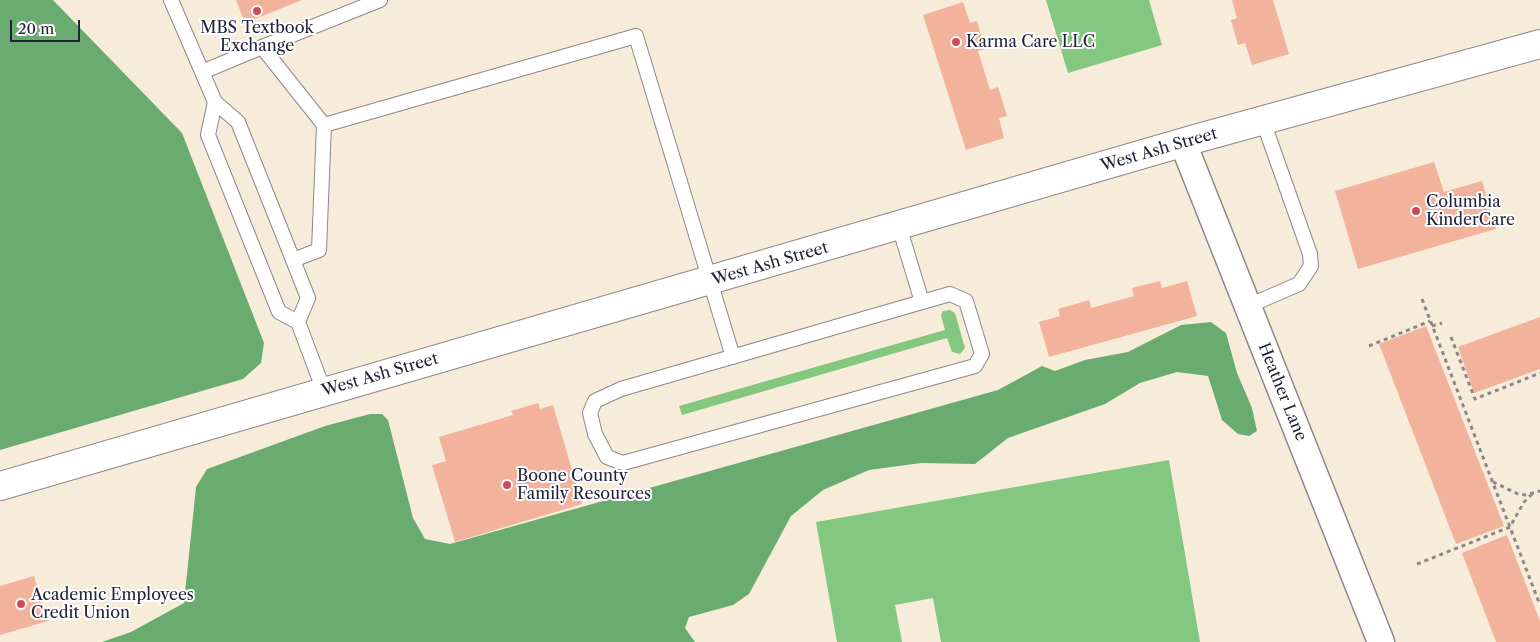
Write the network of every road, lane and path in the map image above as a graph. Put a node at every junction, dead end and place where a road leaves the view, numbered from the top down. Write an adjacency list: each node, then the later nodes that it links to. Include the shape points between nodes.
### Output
1 (172, 0): 5 (lane)
2 (380, 0): 4 (lane)
3 (1540, 44): 7 (street, West Ash Street)
4 (262, 47): 5 (lane); 8 (lane)
5 (202, 72): 6 (lane)
6 (215, 102): 11 (lane, via 238,122); 17 (lane, via 208,136 279,312)
7 (1263, 121): 9 (street, West Ash Street); 15 (lane, via 1310,254 1311,266 1300,284)
8 (324, 125): 11 (lane, via 319,250); 12 (lane, via 636,36)
9 (1184, 143): 10 (street, West Ash Street); 15 (street, Heather Lane)
10 (899, 226): 12 (street, West Ash Street); 14 (lane)
11 (293, 260): 17 (lane, via 308,298)
12 (710, 281): 22 (lane); 24 (street, West Ash Street)
13 (1422, 299): 16 (path)
14 (922, 302): 22 (lane); 22 (lane, via 950,294 966,301 982,354 975,366 623,463 607,457 595,434 590,413 595,402 621,389)
15 (1248, 306): 32 (street, Heather Lane)
16 (1430, 321): 19 (path); 21 (path)
17 (298, 322): 24 (lane)
18 (1442, 323): 19 (path)
19 (1432, 326): 25 (path)
20 (1451, 337): 23 (path, via 1475,398)
21 (1369, 346)
22 (732, 357)
23 (1540, 373)
24 (324, 391): 26 (street, West Ash Street)
25 (1493, 482): 28 (path, via 1511,492); 29 (path)
26 (0, 486)
27 (1540, 491): 28 (path)
28 (1532, 494): 29 (path)
29 (1510, 527): 30 (path); 31 (path)
30 (1417, 564)
31 (1540, 604)
32 (1381, 642)

